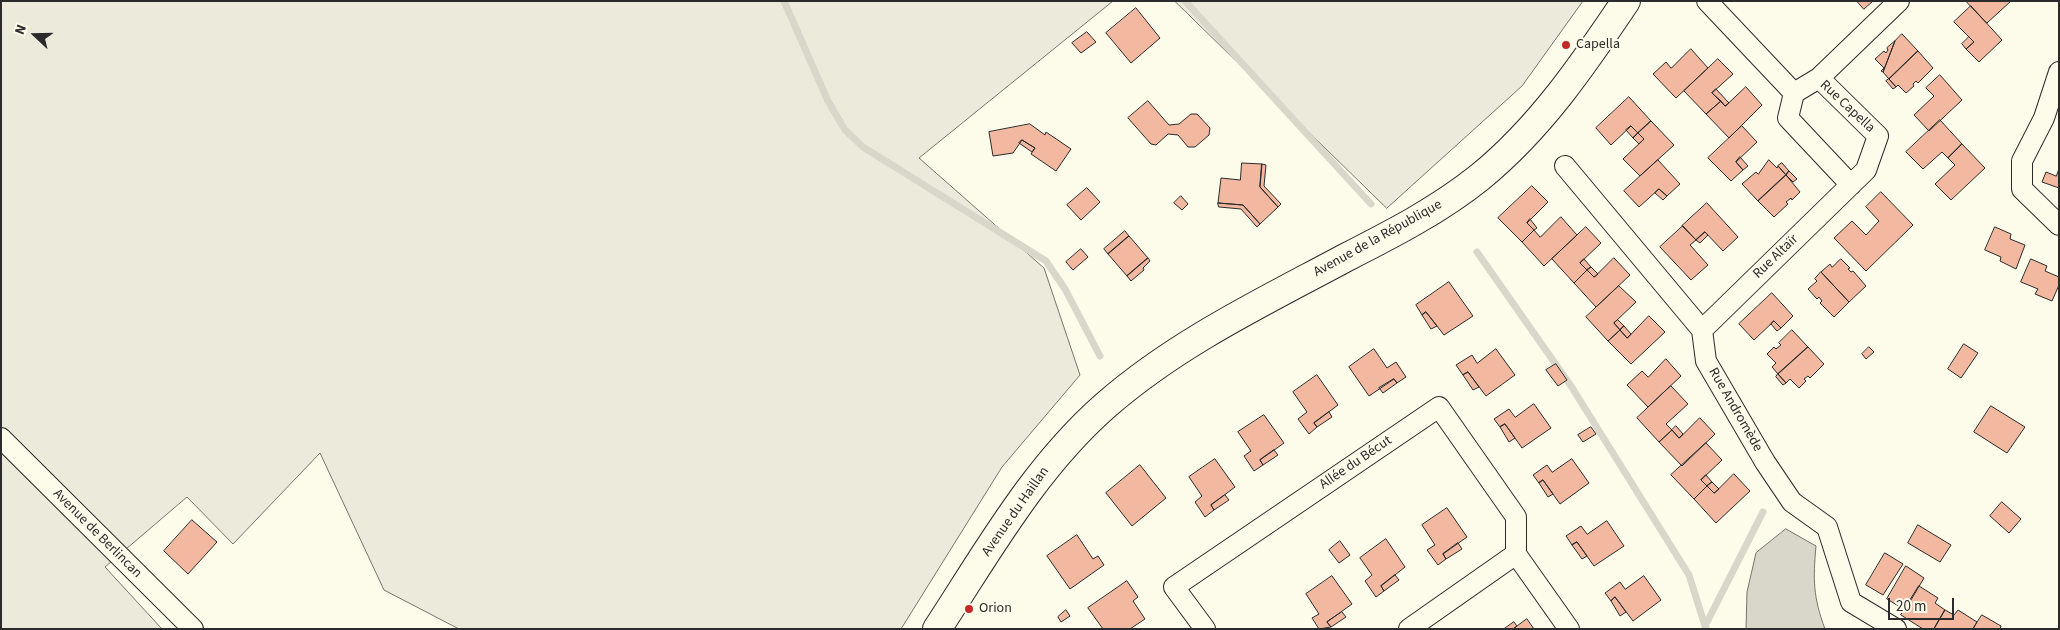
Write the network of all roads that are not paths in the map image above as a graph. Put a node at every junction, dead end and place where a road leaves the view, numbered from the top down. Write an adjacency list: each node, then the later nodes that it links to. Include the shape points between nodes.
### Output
1 (1626, 1): 11 (street, Avenue de la République, via 1558,97 1514,146 1480,177 1419,219 1181,349)
2 (1707, 1): 6 (street)
3 (1899, 1): 5 (street)
4 (2059, 72): 9 (street, via 2044,118 2022,161 2022,189)
5 (1819, 78): 6 (street, Rue Capella); 8 (street, Rue Capella, via 1878,136 1866,170)
6 (1794, 93): 8 (street, via 1788,118)
7 (1565, 166): 10 (street)
8 (1850, 185): 10 (street, Rue Altaïr)
9 (2059, 225)
10 (1702, 330): 19 (street, Rue Andromède, via 1706,361 1765,462 1792,502 1827,527 1851,602)
11 (1107, 405): 15 (street, Avenue du Haillan, via 1074,436 1031,486)
12 (1, 438): 14 (street, Avenue de Berlincan)
13 (1516, 554): 16 (street, Allée du Bécut, via 1516,516 1439,408 1174,587); 17 (street); 18 (street)
14 (193, 629)
15 (937, 629)
16 (1205, 629)
17 (1409, 629)
18 (1569, 629)
19 (1896, 629)

